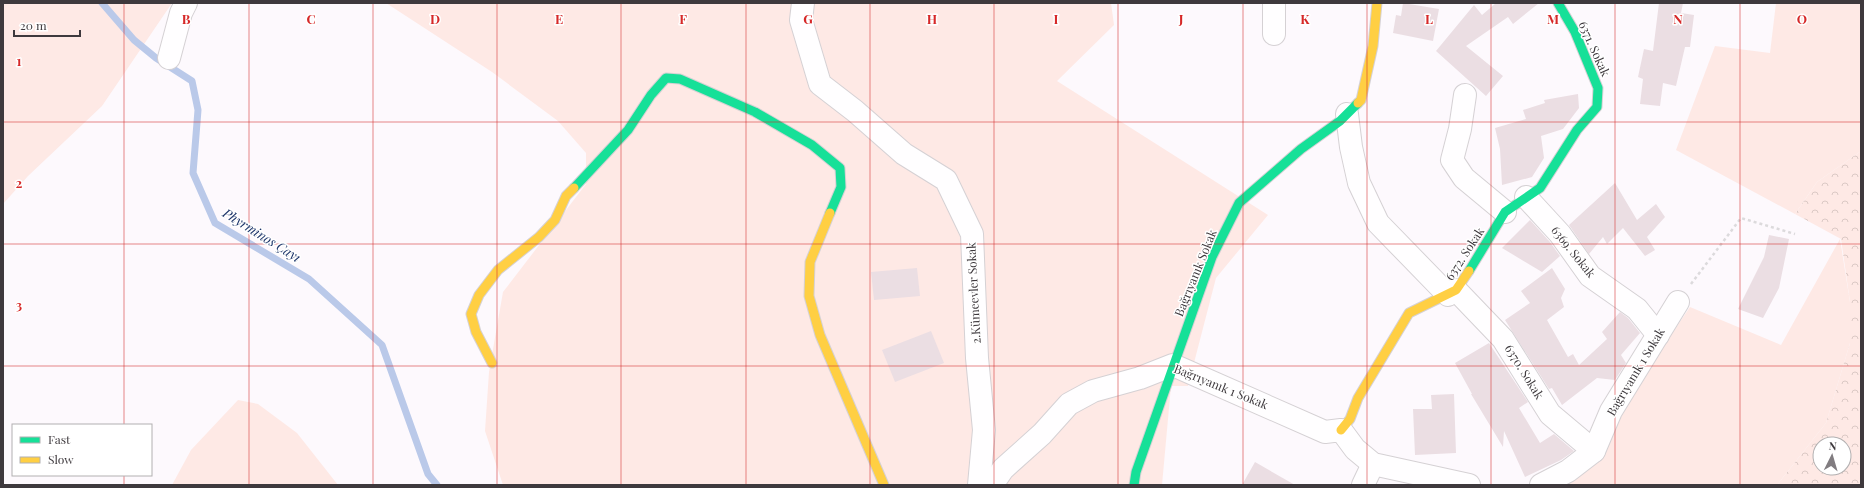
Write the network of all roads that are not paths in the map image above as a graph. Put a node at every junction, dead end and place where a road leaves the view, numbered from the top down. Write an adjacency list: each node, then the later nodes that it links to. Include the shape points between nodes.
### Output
1 (186, 3): 7 (street)
2 (803, 3): 22 (street, 2.Kümeevler Sokak, via 801,20 820,84 904,154 946,180 972,234 977,358 984,430)
3 (1274, 3): 6 (street)
4 (1377, 3): 10 (street, Bağrıyanık Sokak, via 1373,46 1361,100)
5 (1558, 3): 9 (street, 6371. Sokak, via 1575,32 1598,88)
6 (1274, 34)
7 (169, 58)
8 (1465, 95): 12 (street, via 1452,160 1464,178)
9 (1597, 107): 11 (street, 6372. Sokak, via 1577,130 1540,188)
10 (1347, 114): 13 (street, 6370. Sokak, via 1359,183 1378,223); 17 (street, Bağrıyanık Sokak, via 1301,149 1239,203 1212,257)
11 (1526, 197): 12 (street, 6372. Sokak); 15 (street, 6369. Sokak, via 1560,234 1590,276 1637,309)
12 (1505, 212): 13 (street, 6372. Sokak, via 1486,245)
13 (1452, 293): 18 (street, 6372. Sokak, via 1409,313 1358,398 1350,419); 19 (street, 6370. Sokak, via 1503,339 1550,414)
14 (1678, 302): 15 (street, Bağrıyanık 1 Sokak)
15 (1658, 335): 19 (street, Bağrıyanık 1 Sokak, via 1611,411)
16 (492, 363): 21 (street, via 476,332 471,314 479,295 498,270 539,237 554,220 566,196 628,130 651,95 666,78 680,79 755,112 812,145 840,168 840,187 810,262 808,296 820,335)
17 (1173, 365): 18 (street, Bağrıyanık 1 Sokak, via 1325,432); 23 (street, Bağrıyanık 1 Sokak, via 1140,378 1093,391 1069,404 1042,434 1003,469); 24 (street, Bağrıyanık Sokak, via 1136,472)
18 (1341, 430): 20 (street, via 1355,450)
19 (1594, 451): 27 (street, Bağrıyanık 1 Sokak, via 1568,471)
20 (1373, 464): 25 (street); 26 (street)
21 (884, 485)
22 (979, 485)
23 (992, 485)
24 (1134, 485)
25 (1363, 485)
26 (1469, 485)
27 (1541, 485)

